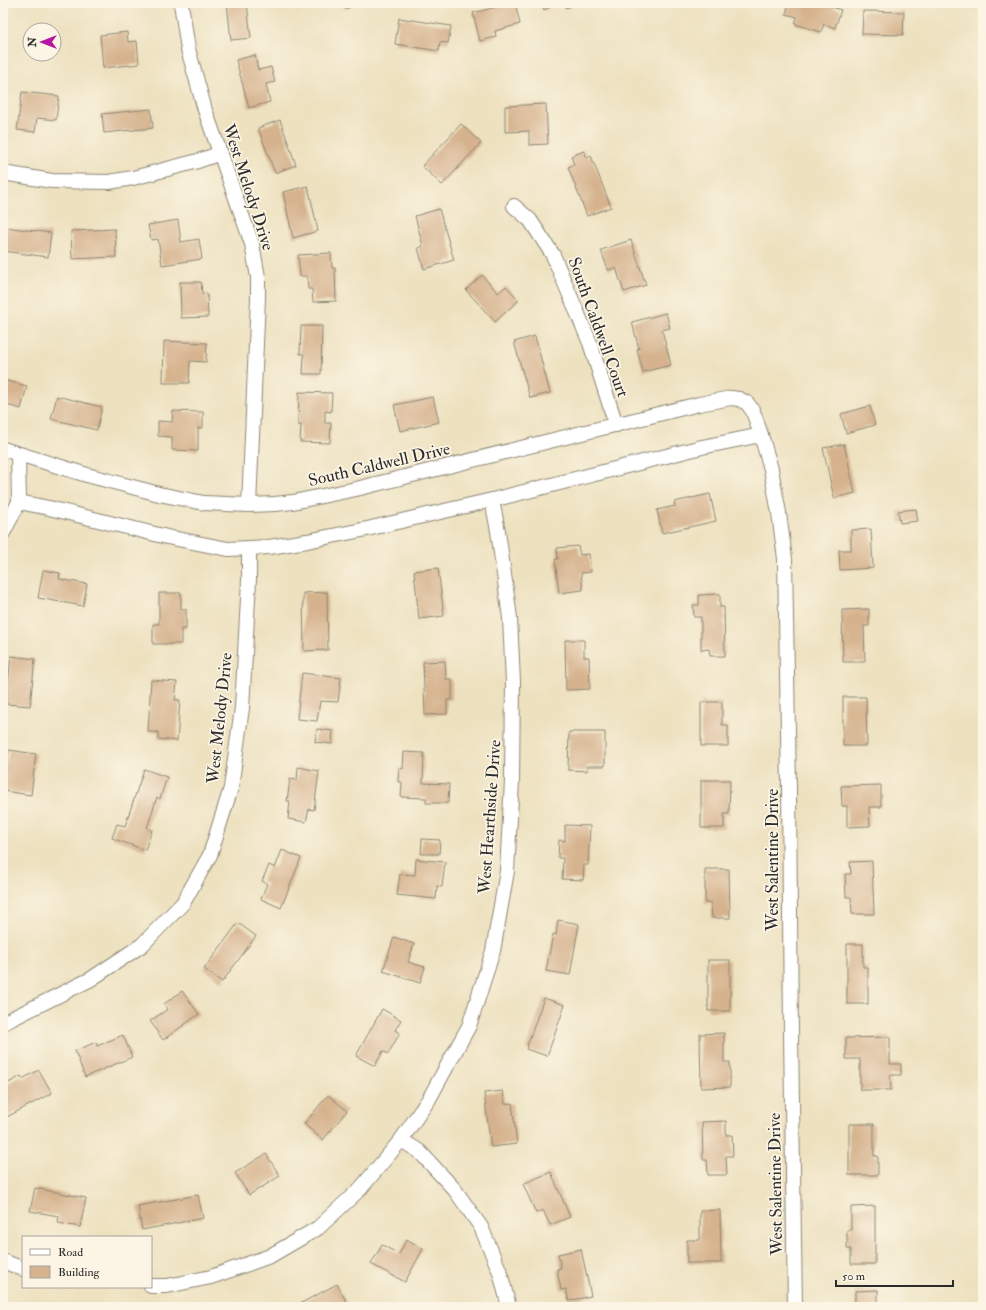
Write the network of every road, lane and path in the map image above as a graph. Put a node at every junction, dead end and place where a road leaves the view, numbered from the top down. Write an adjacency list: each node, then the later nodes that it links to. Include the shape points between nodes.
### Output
1 (181, 3): 2 (street, West Melody Drive, via 188,49 205,110)
2 (221, 154): 3 (street, via 198,162 109,182 52,181); 12 (street, West Melody Drive, via 252,244 258,277)
3 (3, 173)
4 (514, 206): 6 (street, South Caldwell Court, via 530,220 553,255 590,343)
5 (755, 416): 6 (street, South Caldwell Drive, via 747,403 730,398); 7 (street, West Salentine Drive)
6 (616, 425): 12 (street, South Caldwell Drive, via 294,502)
7 (762, 435): 10 (street, via 702,447); 21 (street, West Salentine Drive, via 771,469 785,559)
8 (3, 449): 9 (street, South Caldwell Drive)
9 (18, 454): 11 (street); 12 (street, South Caldwell Drive, via 158,494 204,503)
10 (492, 500): 14 (street, via 307,541); 16 (street, West Hearthside Drive, via 510,618 513,682 512,781 507,871 493,951 469,1026 429,1100)
11 (19, 502): 13 (street); 14 (street, via 167,538 228,549)
12 (248, 505)
13 (3, 533)
14 (249, 548): 15 (street, West Melody Drive, via 242,708 231,788 210,855 183,903 142,945 92,979)
15 (3, 1023)
16 (401, 1140): 19 (street, West Hearthside Drive, via 361,1188 318,1228 270,1256 211,1278 167,1286); 20 (street, via 424,1156 455,1190 482,1227 500,1272)
17 (3, 1261): 18 (street)
18 (22, 1269)
19 (152, 1286)
20 (509, 1307)
21 (795, 1307)

